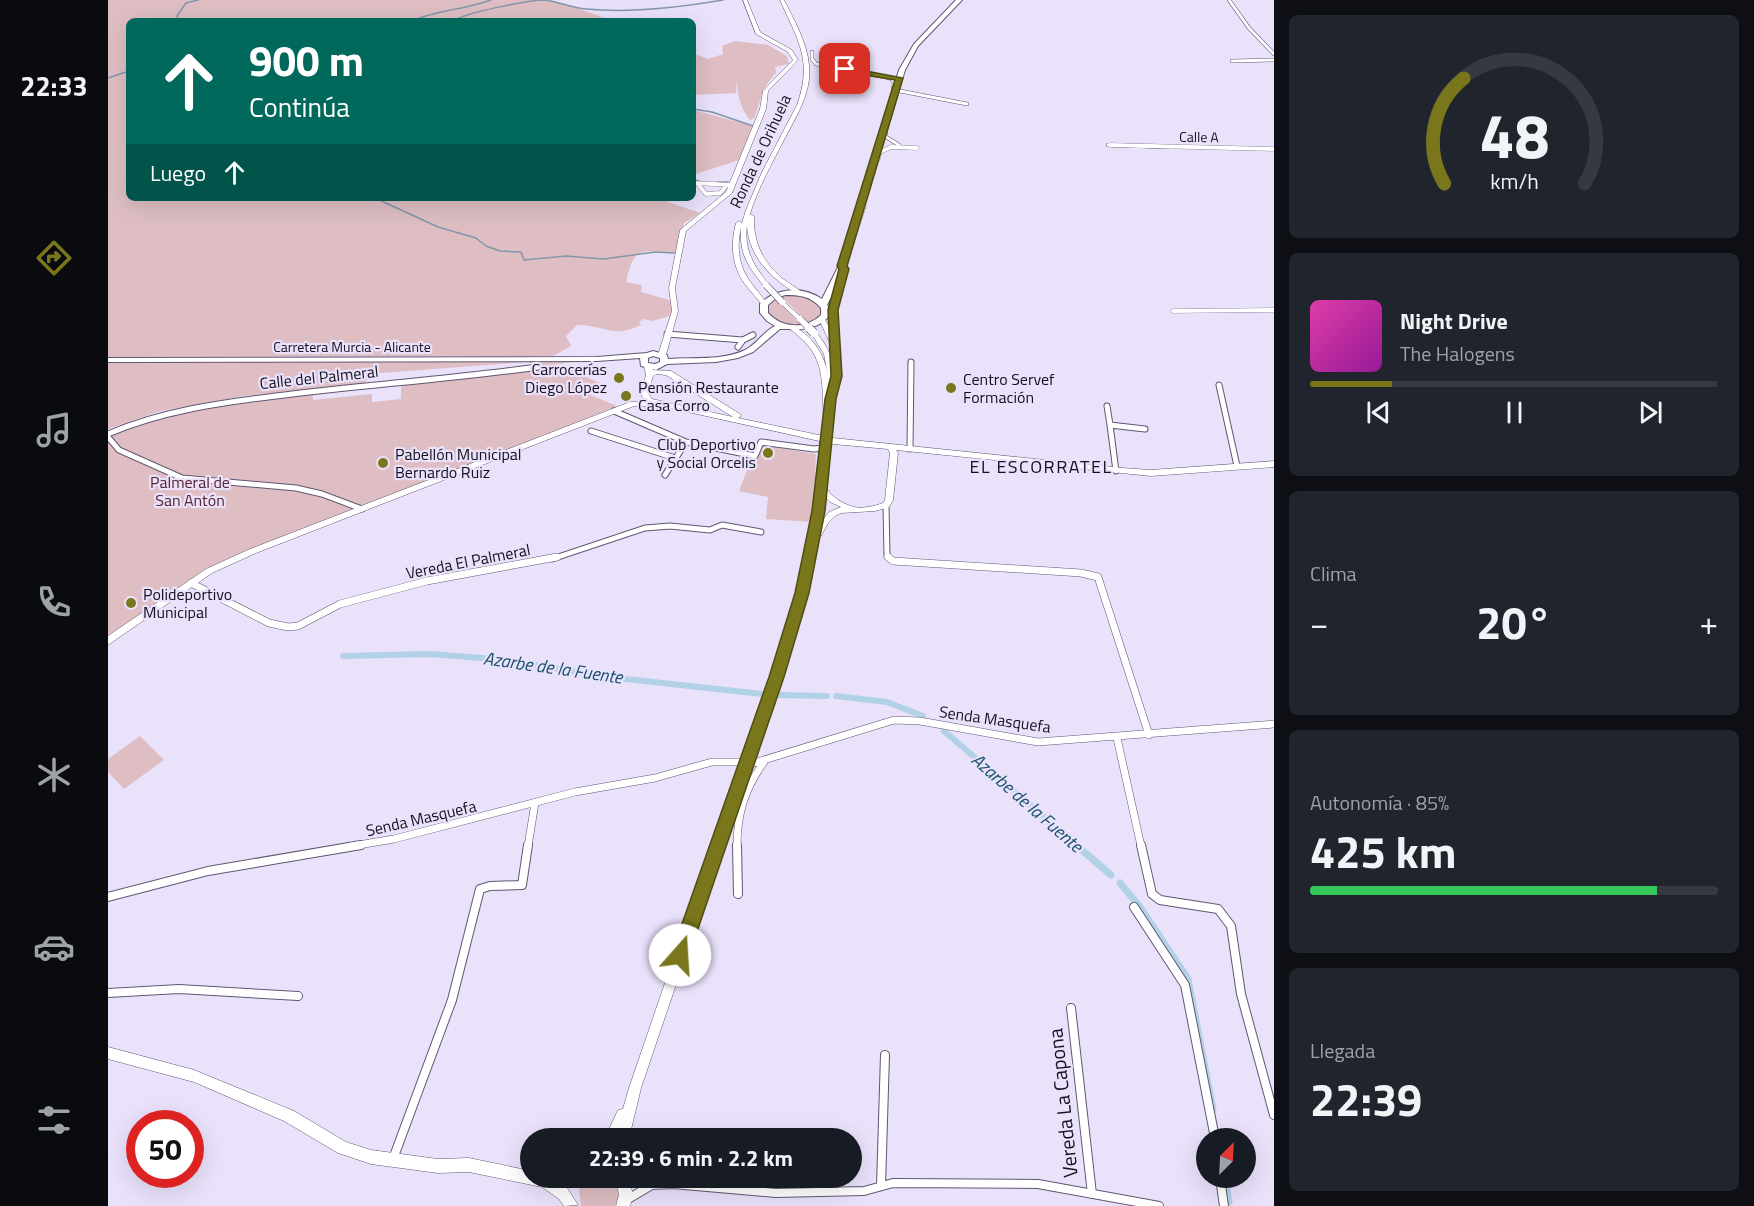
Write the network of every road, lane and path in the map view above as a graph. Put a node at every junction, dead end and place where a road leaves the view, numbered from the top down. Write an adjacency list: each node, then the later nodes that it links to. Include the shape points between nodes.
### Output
1 (744, 0): 26 (main road, via 758,33 796,57 766,91 764,109)
2 (782, 0): 5 (main road); 5 (main road, Ronda de Orihuela)
3 (958, 0): 8 (highway)
4 (1228, 0): 7 (street)
5 (790, 19): 22 (main road, Ronda de Orihuela, via 806,52 808,80)
6 (812, 52): 11 (street, via 816,64)
7 (1274, 54)
8 (908, 58): 12 (street, via 899,70); 13 (highway)
9 (1274, 60): 10 (street)
10 (1232, 61)
11 (877, 74): 12 (street); 14 (street, via 893,80)
12 (885, 75): 13 (street)
13 (899, 78): 14 (highway)
14 (894, 93): 15 (street); 16 (highway)
15 (966, 104)
16 (885, 124): 17 (highway); 19 (street, via 886,137)
17 (879, 143): 20 (street); 27 (highway)
18 (1109, 143): 21 (street, Calle A, via 1124,147)
19 (897, 144): 20 (street); 20 (street, via 917,148)
20 (891, 145): 27 (street, via 880,152)
21 (1274, 149)
22 (772, 162): 23 (main road, Ronda de Orihuela); 30 (main road, via 753,209 752,237 765,265)
23 (762, 182): 31 (main road, via 741,218 735,254 741,272); 51 (main road, Ronda de Orihuela, bridge, via 742,232 746,255 766,285 822,342 830,360)
24 (696, 183): 26 (street)
25 (696, 184): 26 (street, via 706,194 720,193)
26 (730, 185): 38 (main road, via 720,203 683,230 672,288 675,311)
27 (846, 256): 28 (highway)
28 (843, 267): 29 (highway); 43 (main road, via 833,310)
29 (831, 290): 30 (highway); 32 (highway)
30 (804, 294): 31 (highway, via 777,294); 32 (highway)
31 (764, 304): 35 (highway)
32 (823, 304): 36 (highway, via 826,312)
33 (1274, 310): 34 (street)
34 (1173, 311)
35 (768, 319): 37 (highway); 45 (highway, via 761,337 742,350)
36 (822, 319): 37 (highway, via 806,327); 43 (main road)
37 (787, 327): 45 (highway, via 773,329 762,343 744,353); 59 (main road, via 819,351)
38 (667, 334): 40 (street); 41 (main road)
39 (753, 334): 40 (street)
40 (743, 340): 42 (street)
41 (663, 344): 45 (main road); 47 (main road)
42 (738, 347)
43 (835, 351): 51 (main road, via 836,376)
44 (108, 360): 47 (highway, Carretera Murcia - Alicante, via 597,359)
45 (664, 362): 47 (highway); 47 (highway); 54 (main road)
46 (911, 362): 68 (street)
47 (648, 363): 50 (main road)
48 (538, 367): 63 (street, Calle del Palmeral, via 214,404 135,422)
49 (1219, 385): 72 (street)
50 (644, 395): 52 (main road); 53 (main road)
51 (830, 399): 59 (main road, Ronda de Orihuela)
52 (633, 404): 53 (main road); 56 (main road)
53 (658, 404): 57 (main road)
54 (715, 404): 57 (main road, via 716,410); 58 (main road)
55 (1107, 406): 60 (street)
56 (614, 411): 65 (street); 78 (main road)
57 (706, 414): 58 (main road)
58 (759, 424): 64 (main road)
59 (828, 424): 75 (main road, Ronda de Orihuela, bridge)
60 (1110, 425): 61 (street); 73 (street)
61 (1145, 429)
62 (591, 431): 69 (street)
63 (108, 435): 78 (street, via 119,450 182,478 296,488)
64 (823, 439): 65 (street, via 822,448 814,449 761,442 755,456); 66 (main road)
65 (686, 442): 69 (street)
66 (873, 445): 67 (main road); 70 (main road, via 887,450)
67 (891, 447): 68 (main road); 70 (main road)
68 (907, 448): 70 (main road); 73 (main road)
69 (675, 458): 74 (street)
70 (891, 459): 76 (main road)
71 (1274, 464): 72 (main road)
72 (1237, 466): 73 (main road, via 1151,473)
73 (1116, 471)
74 (664, 475)
75 (822, 483): 77 (main road, via 834,502); 82 (main road, Ronda de Orihuela)
76 (886, 506): 79 (main road); 80 (street)
77 (857, 508): 79 (main road); 82 (main road, via 828,515)
78 (362, 509): 83 (main road, via 253,551)
79 (876, 509): 80 (street)
80 (887, 519): 86 (street, via 887,556 893,561 1098,577)
81 (761, 532): 83 (street, Vereda El Palmeral, via 722,525 710,530 645,528 545,561 427,581 340,604 298,626 288,627 268,623)
82 (812, 547): 100 (main road, Ronda de Orihuela, via 776,677)
83 (191, 583): 84 (main road)
84 (108, 641)
85 (1274, 724): 86 (street, Senda Masquefa)
86 (1149, 735): 87 (street, Senda Masquefa)
87 (1117, 738): 88 (street, Senda Masquefa, via 1038,742 894,720); 101 (street, via 1152,894 1160,900 1218,909 1231,926 1241,994)
88 (765, 761): 90 (street, Senda Masquefa); 92 (street, via 754,773 736,824)
89 (739, 762): 91 (street, Senda Masquefa, via 711,762)
90 (754, 763)
91 (535, 803): 93 (street, Senda Masquefa, via 394,839 208,871); 105 (street, via 522,885 480,889 452,1000)
92 (738, 894)
93 (108, 897)
94 (1134, 907): 104 (street, via 1185,985)
95 (108, 993): 96 (street, via 207,990)
96 (298, 996)
97 (1071, 1008): 114 (street, Vereda La Capona)
98 (108, 1053): 105 (main road, via 194,1076 289,1116 343,1148)
99 (885, 1055): 107 (street)
100 (635, 1088): 102 (main road, Ronda de Orihuela); 103 (main road, Ronda de Orihuela)
101 (1274, 1115)
102 (616, 1128)
103 (625, 1128)
104 (1213, 1128)
105 (392, 1162): 106 (main road, via 470,1165)
106 (520, 1175)
107 (881, 1185): 112 (street, via 864,1191); 114 (street, via 1038,1184)
108 (555, 1188): 116 (main road)
109 (570, 1188): 116 (main road)
110 (623, 1188): 115 (main road)
111 (647, 1188): 115 (street)
112 (724, 1188)
113 (1221, 1188): 118 (street)
114 (1092, 1194): 117 (street)
115 (624, 1204)
116 (571, 1205)
117 (1159, 1206)
118 (1224, 1206)

